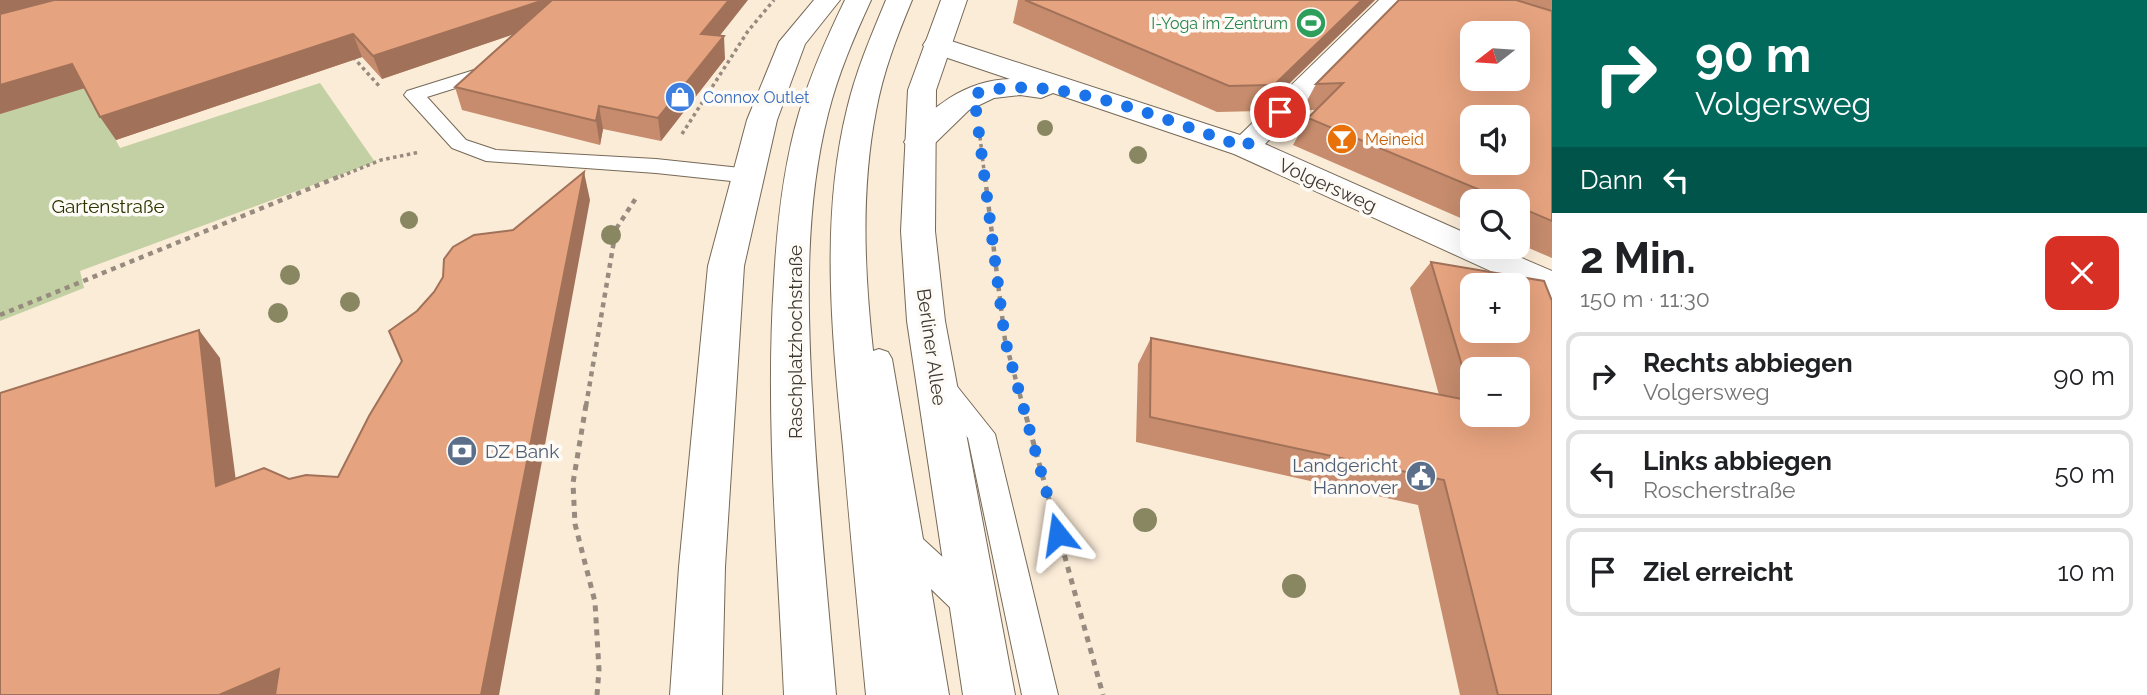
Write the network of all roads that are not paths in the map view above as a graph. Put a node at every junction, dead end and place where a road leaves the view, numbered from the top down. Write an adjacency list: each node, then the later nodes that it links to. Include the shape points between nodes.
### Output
1 (827, 0): 11 (main road, via 792,42 762,121)
2 (858, 0): 20 (main road, Raschplatzhochstraße, via 841,29 823,78 799,187 791,306 793,426)
3 (899, 0): 21 (main road, via 881,35 867,80 848,190 850,309)
4 (954, 0): 6 (main road, Berliner Allee)
5 (1393, 0): 10 (main road)
6 (936, 44): 8 (main road, Volgersweg); 9 (main road, Berliner Allee, via 922,90)
7 (487, 72): 11 (lane, via 414,95 459,145 494,156)
8 (1099, 98): 9 (main road, Volgersweg, via 1007,86 974,94 951,107); 10 (main road, Volgersweg)
9 (919, 142): 14 (main road, Berliner Allee, via 918,231)
10 (1245, 147): 12 (main road, Volgersweg)
11 (750, 176): 16 (main road, via 726,266)
12 (1552, 286)
13 (879, 359): 15 (lane)
14 (936, 382): 17 (main road, Berliner Allee); 24 (lane, via 981,434)
15 (910, 548): 17 (lane); 22 (lane)
16 (702, 567): 18 (main road); 19 (main road)
17 (974, 608): 23 (main road, Berliner Allee)
18 (696, 695)
19 (713, 695)
20 (810, 695)
21 (892, 695)
22 (931, 695)
23 (989, 695)
24 (1040, 695)

